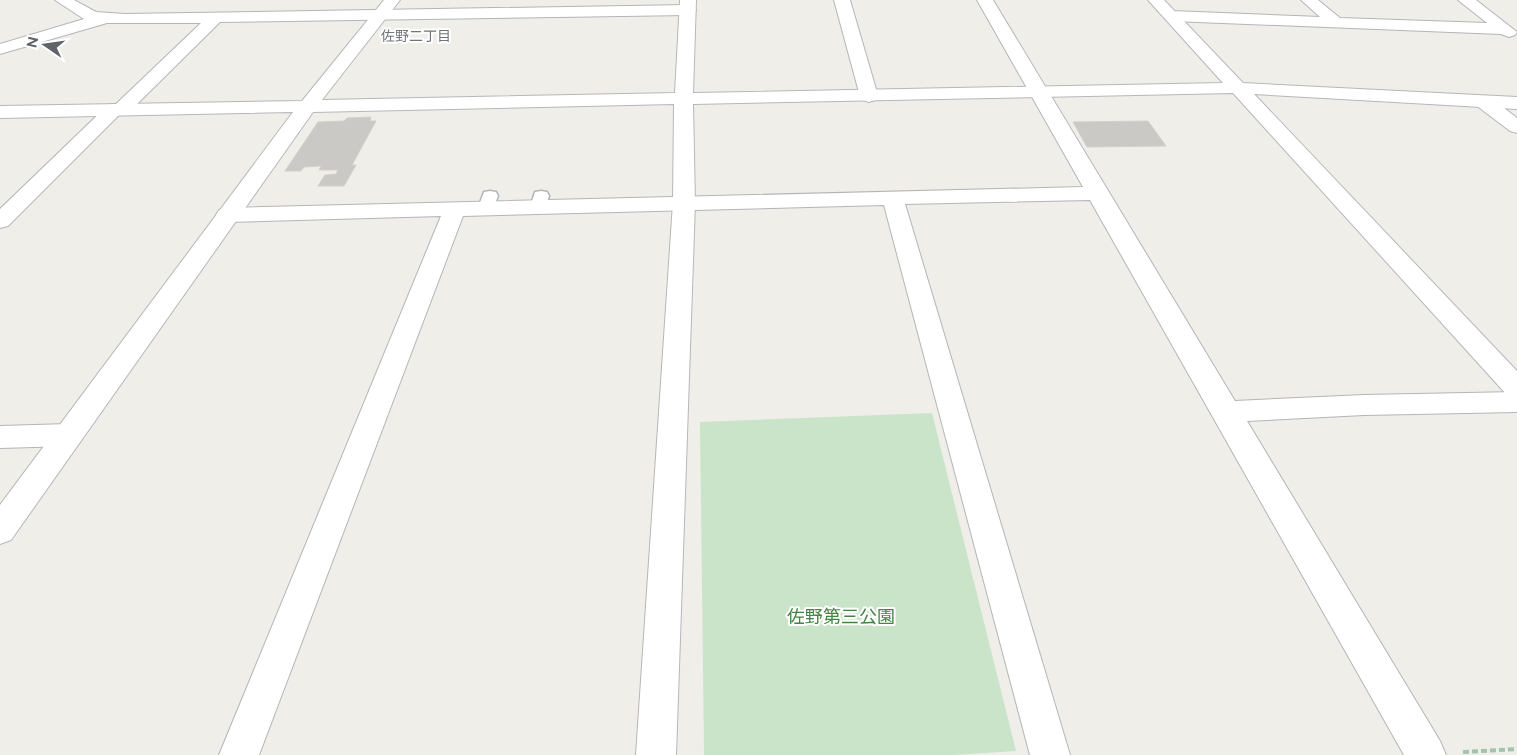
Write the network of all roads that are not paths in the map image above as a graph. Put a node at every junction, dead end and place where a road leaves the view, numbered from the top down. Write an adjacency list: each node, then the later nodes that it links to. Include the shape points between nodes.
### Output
1 (63, 0): 12 (street, via 92,17)
2 (842, 0): 19 (street)
3 (985, 0): 18 (street)
4 (1156, 0): 11 (street)
5 (1309, 0): 14 (street)
6 (1466, 0): 15 (street)
7 (154, 3): 12 (street)
8 (688, 5): 9 (street); 20 (street)
9 (536, 6): 10 (street)
10 (386, 8): 13 (street); 23 (street)
11 (1172, 16): 14 (street); 17 (street)
12 (104, 18): 13 (street); 16 (street)
13 (215, 18): 24 (street)
14 (1337, 23): 15 (street)
15 (1511, 34)
16 (0, 49)
17 (1236, 88): 18 (street); 21 (street); 33 (street)
18 (1039, 92): 19 (street); 27 (street)
19 (869, 96): 20 (street)
20 (684, 100): 23 (street); 29 (street)
21 (1484, 102): 22 (street); 26 (street)
22 (1517, 103)
23 (308, 106): 24 (street); 31 (street)
24 (118, 109): 25 (street); 32 (street)
25 (0, 112)
26 (1517, 127)
27 (1098, 193): 28 (street); 35 (street)
28 (893, 199): 29 (street); 41 (street)
29 (684, 203): 30 (street, via 488,202); 40 (street)
30 (455, 208): 31 (street); 39 (street)
31 (227, 215): 36 (street)
32 (0, 221)
33 (1517, 388)
34 (1517, 402): 35 (street)
35 (1226, 412): 42 (street)
36 (69, 436): 37 (street); 38 (street)
37 (0, 437)
38 (0, 530)
39 (239, 755)
40 (656, 755)
41 (1050, 755)
42 (1426, 755)

